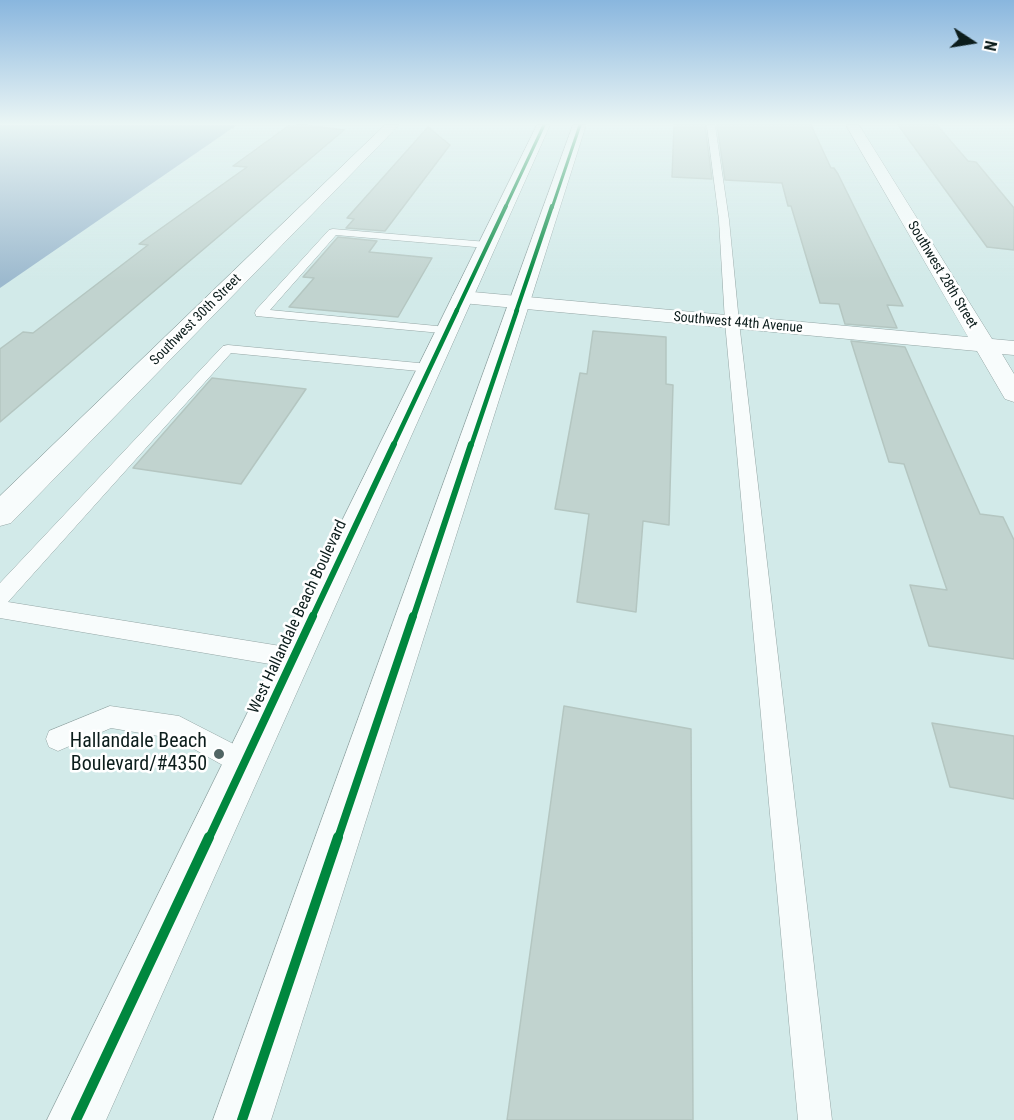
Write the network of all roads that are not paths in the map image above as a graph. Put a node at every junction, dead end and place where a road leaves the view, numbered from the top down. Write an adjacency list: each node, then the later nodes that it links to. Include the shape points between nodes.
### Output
1 (340, 177): 14 (main road, Southwest 30th Street)
2 (519, 177): 6 (main road, West Hallandale Beach Boulevard)
3 (562, 177): 7 (main road)
4 (718, 177): 9 (lane)
5 (883, 177): 10 (main road, Southwest 28th Street)
6 (487, 245): 8 (main road, West Hallandale Beach Boulevard); 8 (lane, via 333,232 261,313)
7 (519, 302): 8 (main road, Southwest 44th Avenue); 9 (main road, Southwest 44th Avenue); 21 (main road)
8 (454, 314): 12 (main road, West Hallandale Beach Boulevard)
9 (732, 322): 10 (main road, Southwest 44th Avenue); 22 (lane)
10 (985, 346): 11 (main road, Southwest 44th Avenue); 13 (main road, Southwest 28th Street)
11 (1014, 348)
12 (429, 368): 15 (lane, via 228,349); 17 (main road, West Hallandale Beach Boulevard)
13 (1014, 394)
14 (0, 515)
15 (0, 597)
16 (0, 609): 17 (lane)
17 (293, 658): 19 (main road, West Hallandale Beach Boulevard)
18 (58, 739): 19 (lane, via 110,717 179,728)
19 (244, 763): 20 (main road, West Hallandale Beach Boulevard)
20 (76, 1120)
21 (242, 1120)
22 (815, 1120)

